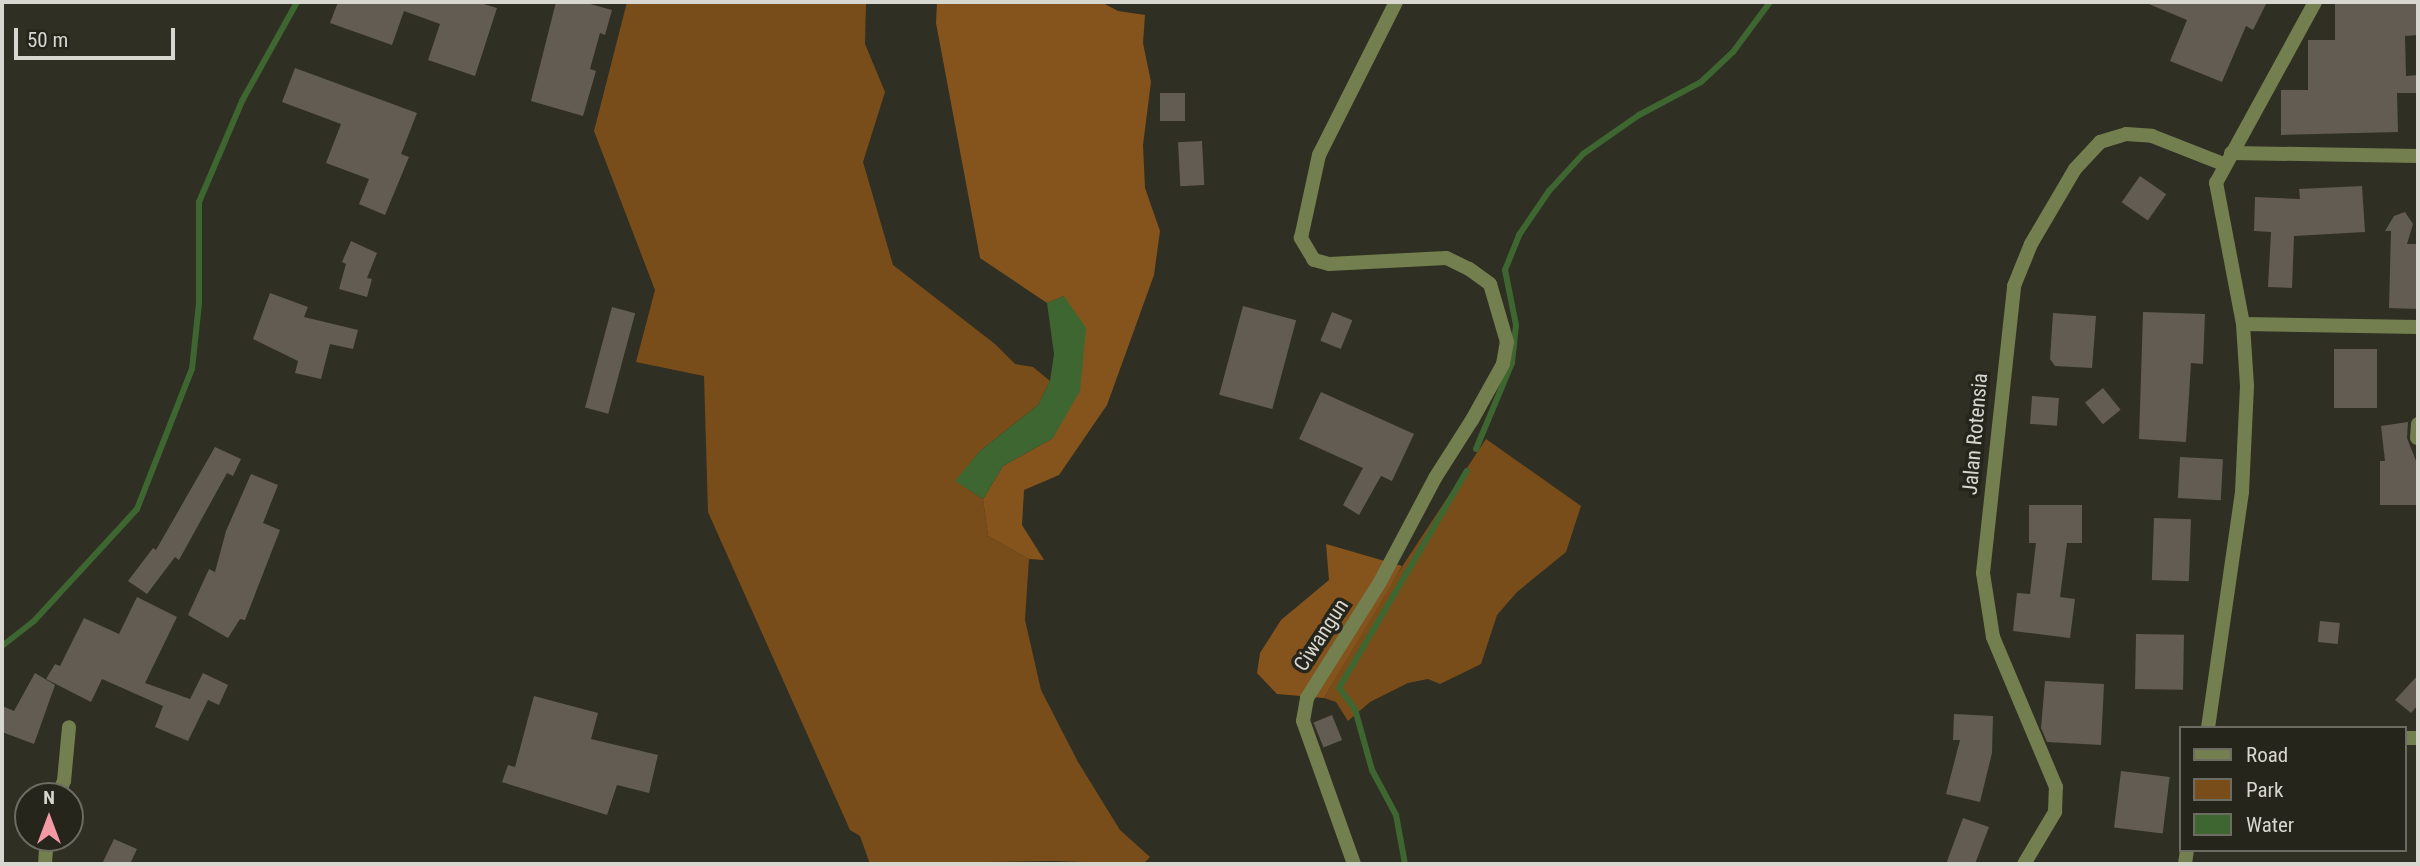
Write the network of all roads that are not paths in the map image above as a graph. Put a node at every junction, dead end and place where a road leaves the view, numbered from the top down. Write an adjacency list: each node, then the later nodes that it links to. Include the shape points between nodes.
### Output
1 (1396, 2): 10 (street, Ciwangun, via 1319,155 1301,238 1314,260 1329,264 1446,258 1490,284 1507,342 1503,364 1380,582 1307,698 1303,721)
2 (2315, 2): 4 (street)
3 (2418, 156): 4 (street)
4 (2227, 159): 5 (street, via 2215,190); 11 (street, Jalan Rotensia, via 2152,136 2126,134 2100,142 2075,169 2031,244 2014,286 1983,573 1993,637 2056,787 2055,812)
5 (2243, 324): 6 (street); 7 (street, via 2247,387 2242,492)
6 (2418, 327)
7 (2208, 726)
8 (69, 727): 9 (street)
9 (64, 782)
10 (1354, 864)
11 (2024, 864)

